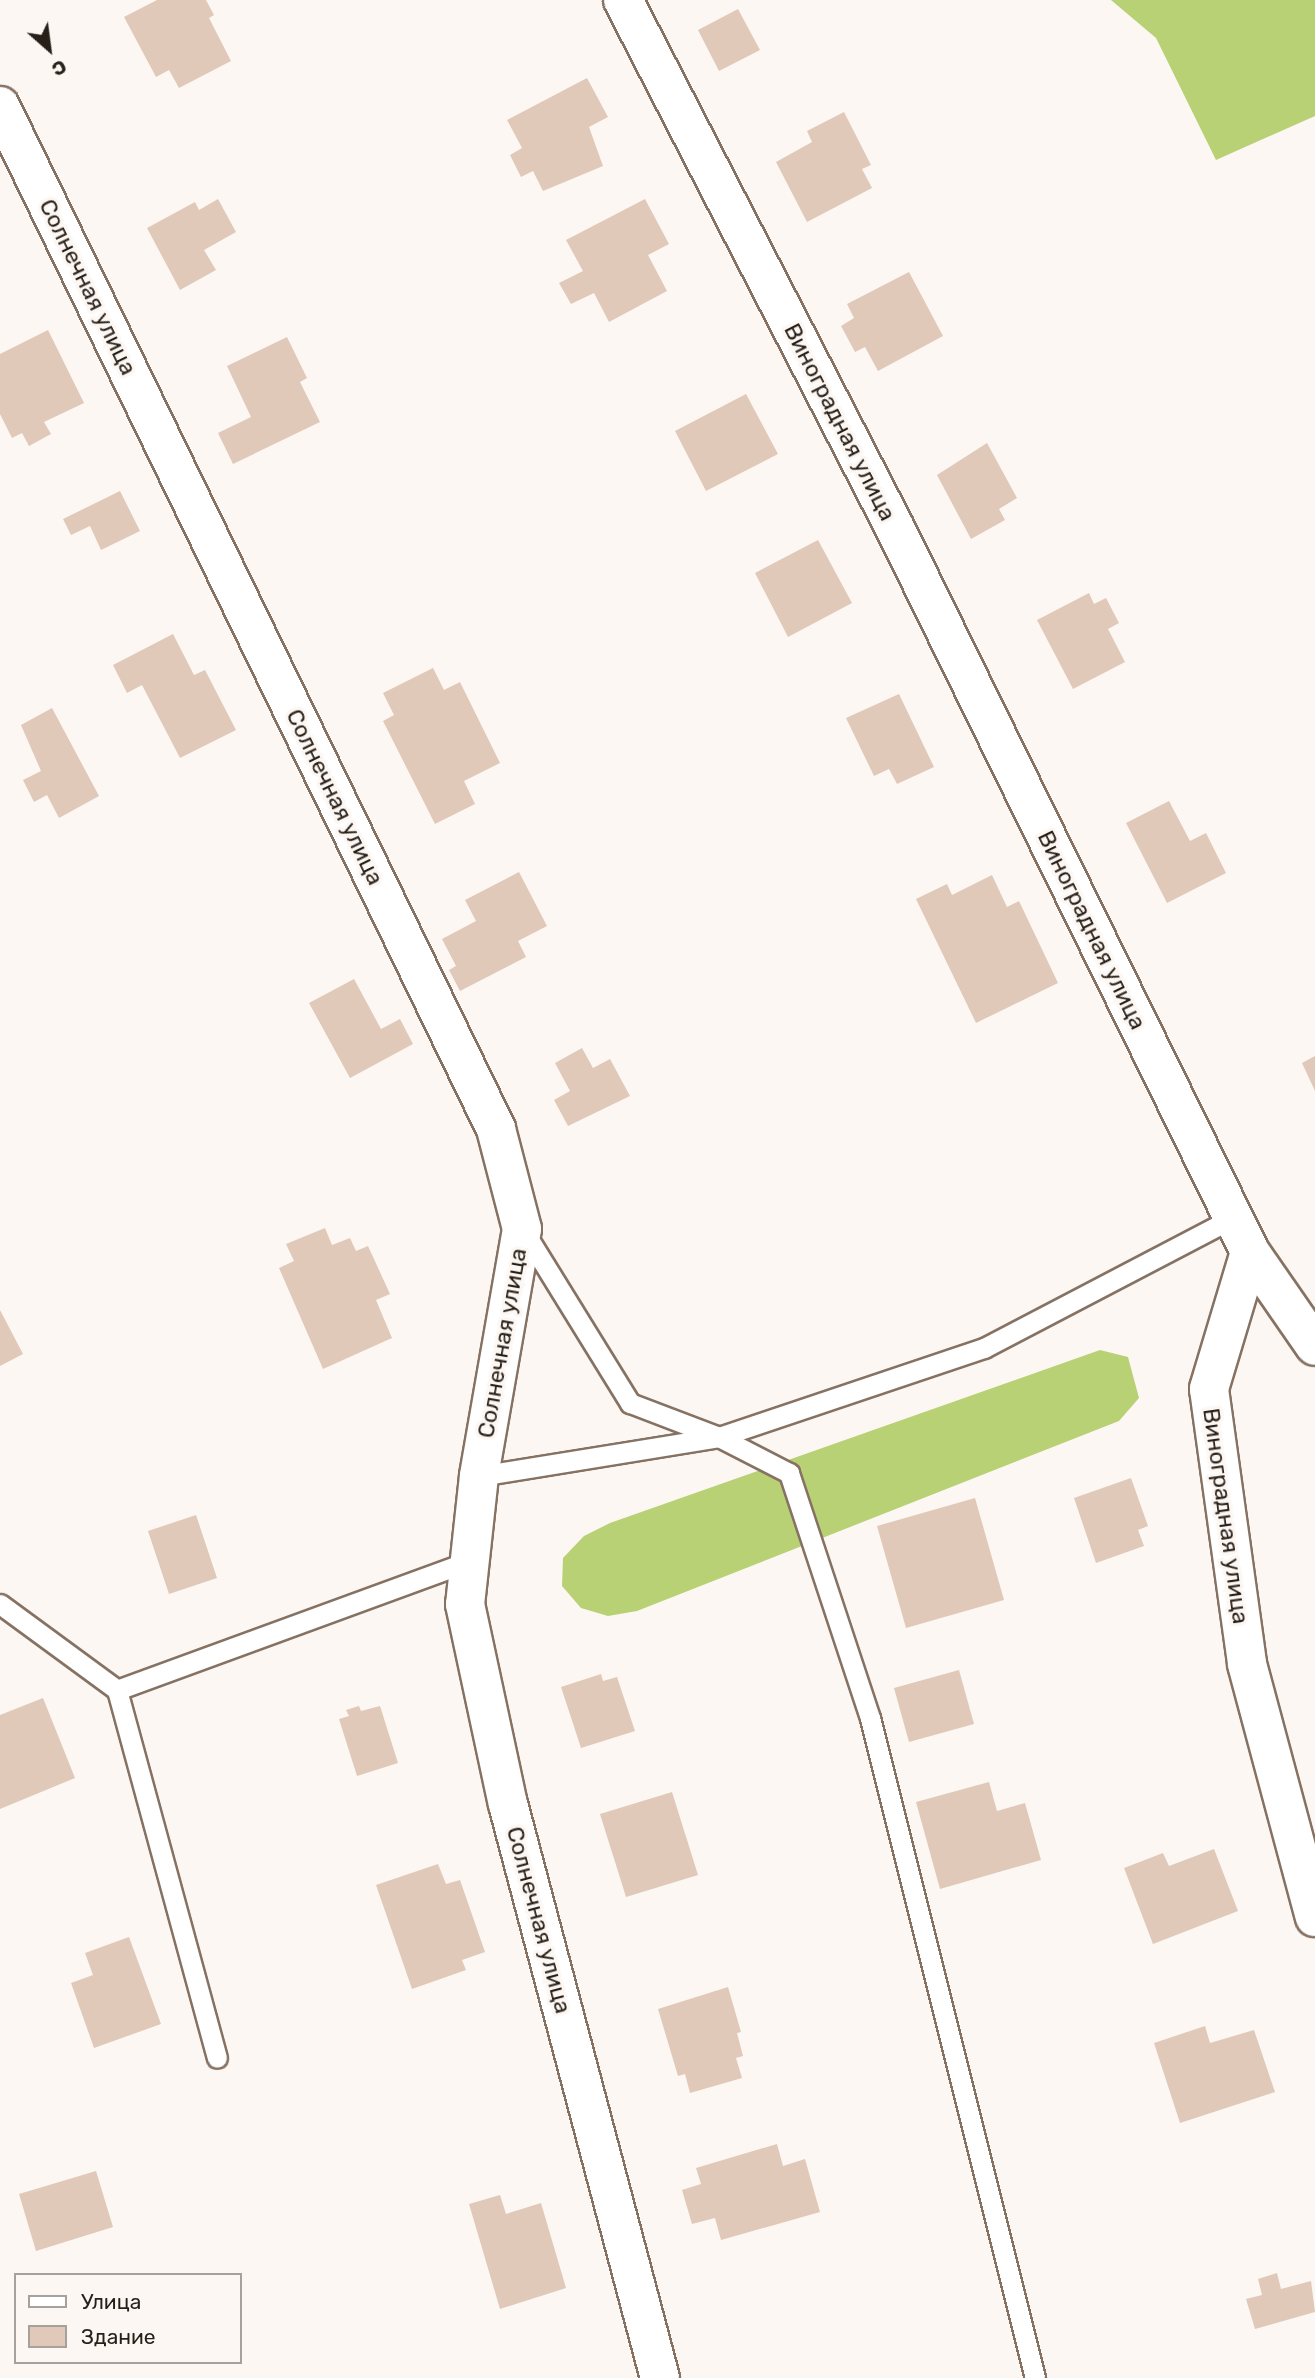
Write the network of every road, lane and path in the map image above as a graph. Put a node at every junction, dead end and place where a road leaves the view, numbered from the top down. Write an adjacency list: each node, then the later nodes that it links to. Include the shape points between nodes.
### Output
1 (622, 0): 3 (street, Виноградная улица, via 896,530)
2 (0, 106): 4 (street, Солнечная улица, via 496,1129)
3 (1233, 1218): 5 (street, Виноградная улица); 7 (lane, via 984,1348)
4 (522, 1229): 7 (lane, via 630,1403); 8 (street, Солнечная улица)
5 (1250, 1252): 6 (street); 12 (street, Виноградная улица, via 1209,1389 1247,1664)
6 (1315, 1346)
7 (719, 1437): 8 (lane); 15 (lane, via 789,1473 794,1486 870,1718)
8 (479, 1475): 9 (street, Солнечная улица)
9 (469, 1561): 11 (lane); 14 (street, Солнечная улица, via 465,1604 508,1804)
10 (0, 1604): 11 (lane)
11 (117, 1690): 13 (lane)
12 (1315, 1916)
13 (216, 2058)
14 (660, 2378)
15 (1035, 2378)

